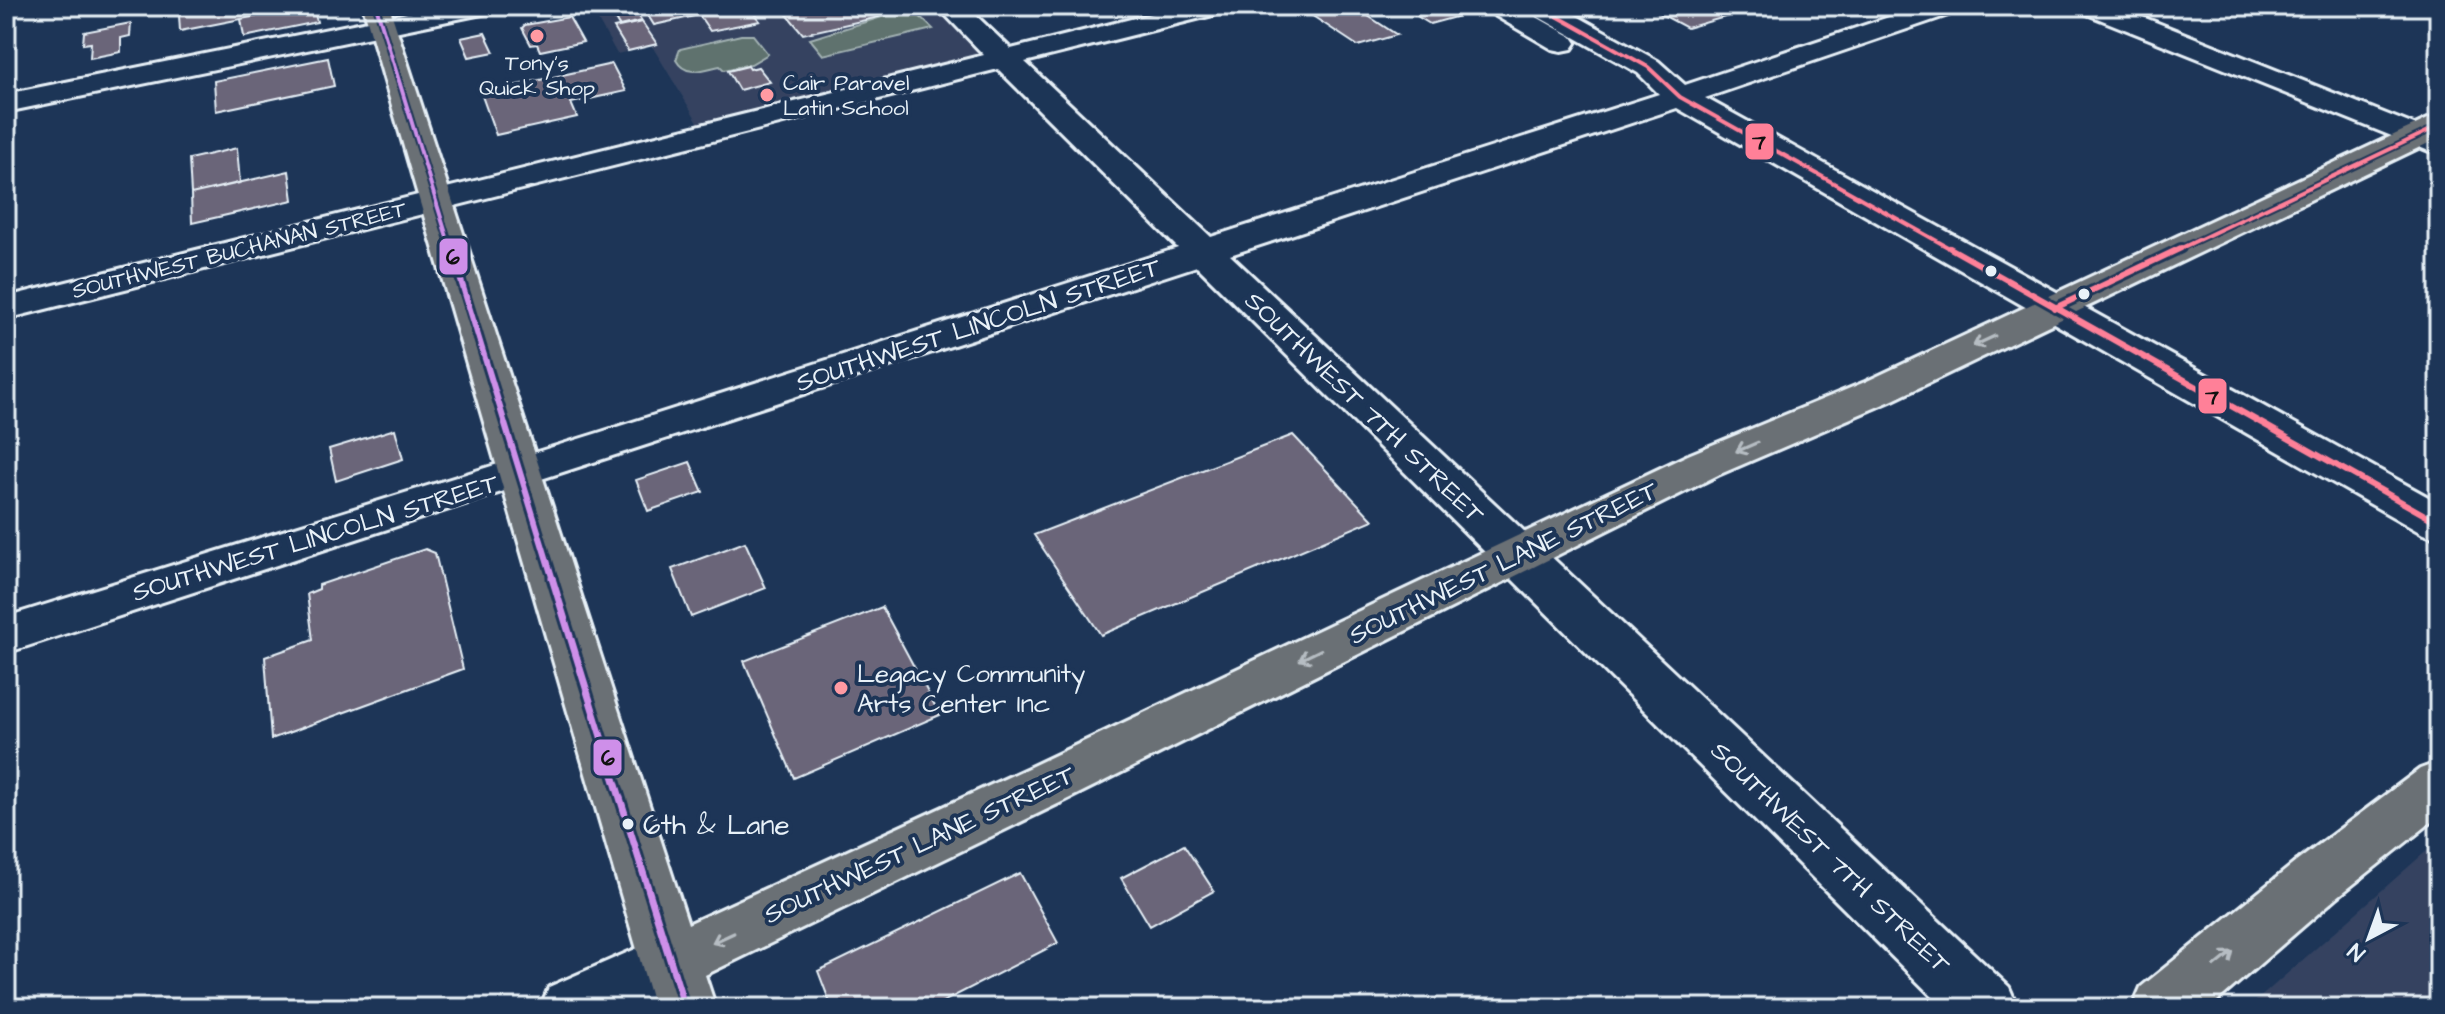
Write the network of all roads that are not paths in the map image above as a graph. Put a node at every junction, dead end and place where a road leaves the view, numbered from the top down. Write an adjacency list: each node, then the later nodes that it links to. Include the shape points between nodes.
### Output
1 (482, 6): 8 (street)
2 (950, 6): 9 (street, SOUTHWEST 7TH STREET)
3 (1216, 6): 9 (street, SOUTHWEST BUCHANAN STREET)
4 (1498, 6): 10 (street, via 1642,88)
5 (1539, 6): 10 (street, via 1648,67)
6 (1948, 6): 10 (street, SOUTHWEST LINCOLN STREET)
7 (2091, 6): 12 (street)
8 (379, 16): 11 (street); 13 (main road)
9 (1003, 58): 13 (street, SOUTHWEST BUCHANAN STREET); 14 (street, SOUTHWEST 7TH STREET)
10 (1680, 97): 14 (street, SOUTHWEST LINCOLN STREET); 16 (street)
11 (6, 103)
12 (2431, 136): 16 (main road, SOUTHWEST LANE STREET)
13 (436, 200): 15 (street, SOUTHWEST BUCHANAN STREET); 17 (main road)
14 (1204, 250): 17 (street, SOUTHWEST LINCOLN STREET); 19 (street, SOUTHWEST 7TH STREET)
15 (6, 308)
16 (2055, 308): 18 (street); 19 (main road, SOUTHWEST LANE STREET, one-way to 19)
17 (519, 473): 20 (street, SOUTHWEST LINCOLN STREET); 22 (main road)
18 (2439, 523)
19 (1517, 554): 22 (main road, SOUTHWEST LANE STREET, one-way to 22, via 1047,784); 24 (street, SOUTHWEST 7TH STREET)
20 (6, 635)
21 (2439, 785): 25 (main road, one-way to 21)
22 (677, 985): 23 (street, SOUTHWEST LANE STREET)
23 (571, 1008)
24 (1987, 1008)
25 (2163, 1008)

